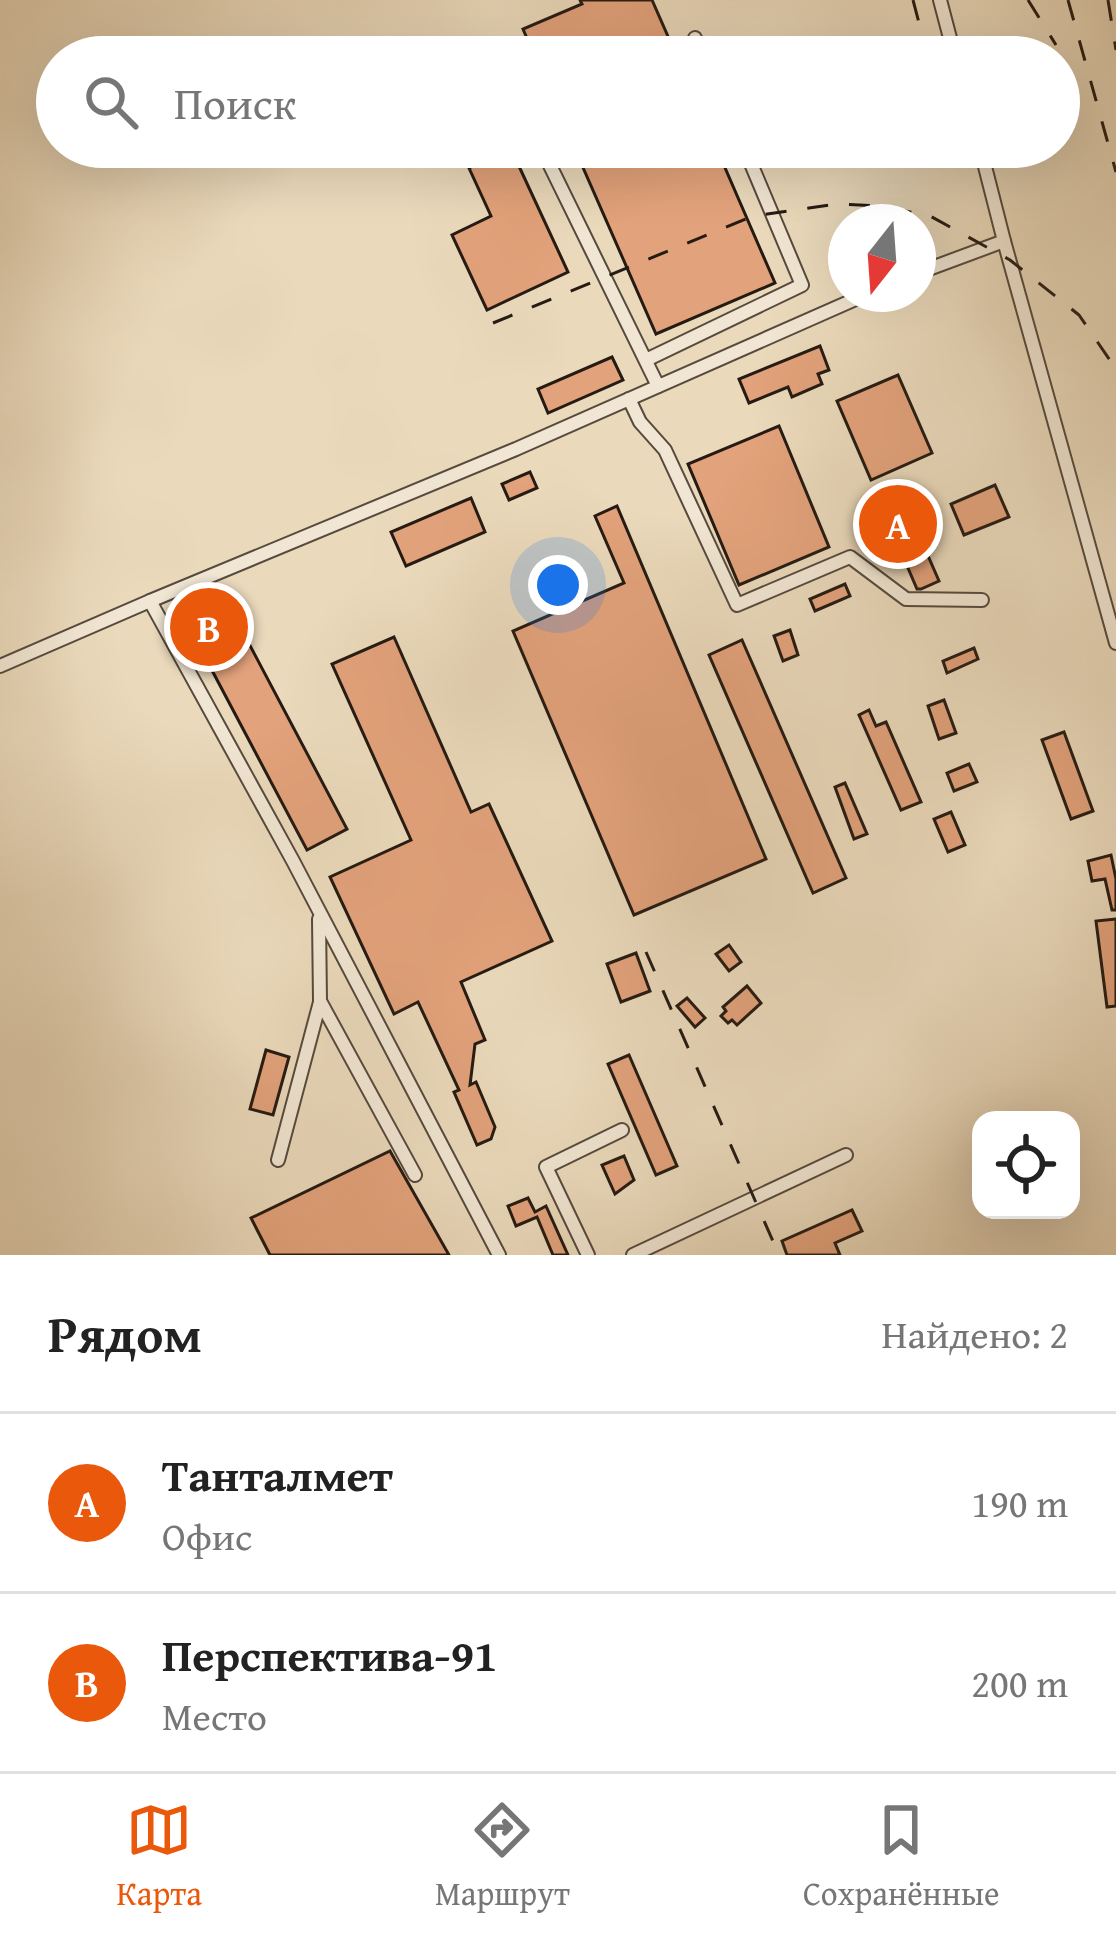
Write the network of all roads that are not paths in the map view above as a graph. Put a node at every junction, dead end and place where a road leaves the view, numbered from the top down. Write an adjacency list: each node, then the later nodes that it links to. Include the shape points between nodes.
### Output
1 (940, 0): 2 (street)
2 (949, 36)
3 (551, 168): 9 (street)
4 (753, 168): 9 (street, via 802,285)
5 (985, 168): 6 (street)
6 (1004, 242): 7 (street); 14 (street)
7 (936, 267)
8 (828, 311): 10 (street)
9 (646, 361): 10 (street)
10 (658, 386): 11 (street)
11 (629, 399): 12 (street, via 665,450 737,604 850,556 906,599); 13 (street)
12 (982, 599)
13 (150, 602): 15 (street); 16 (street)
14 (1116, 643)
15 (0, 666)
16 (320, 912): 17 (street); 22 (street)
17 (320, 1001): 20 (street); 21 (street)
18 (622, 1130): 23 (street, via 546,1167)
19 (846, 1155): 24 (street)
20 (278, 1160)
21 (415, 1175)
22 (499, 1255)
23 (588, 1255)
24 (633, 1255)

